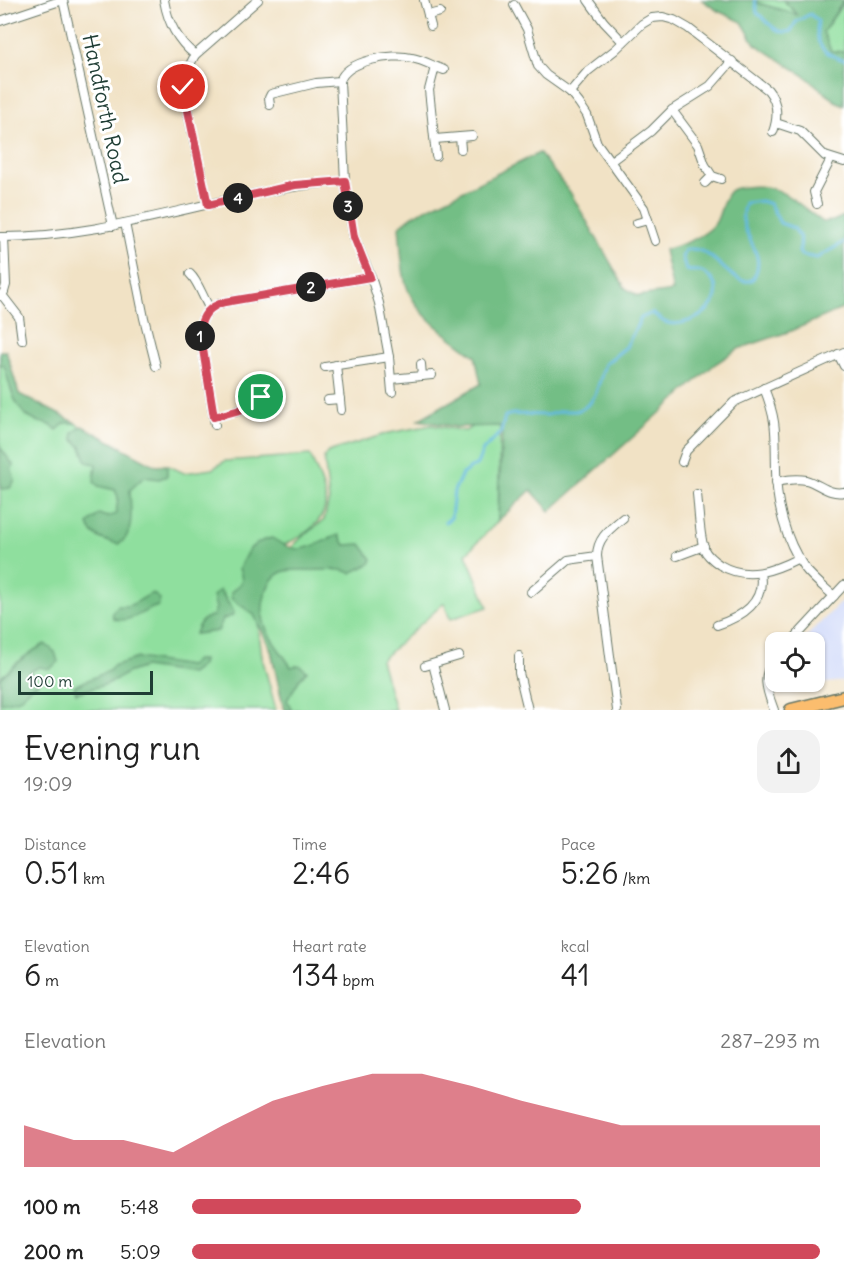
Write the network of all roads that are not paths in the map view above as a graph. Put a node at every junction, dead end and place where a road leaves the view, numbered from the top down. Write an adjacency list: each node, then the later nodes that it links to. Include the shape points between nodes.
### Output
1 (63, 0): 9 (street); 37 (street, Handforth Road)
2 (164, 0): 12 (street, via 173,30)
3 (258, 0): 12 (street)
4 (424, 0): 8 (street)
5 (588, 0): 11 (street)
6 (514, 5): 15 (street, via 527,29 538,66)
7 (440, 12): 8 (street)
8 (428, 15): 10 (street)
9 (0, 21)
10 (431, 26)
11 (623, 42): 13 (street, via 652,18 668,18 688,28); 15 (street)
12 (195, 55): 33 (street, via 186,70 183,87)
13 (732, 62): 17 (street, via 710,86); 18 (street, via 772,94)
14 (340, 81): 16 (street, via 271,94); 22 (street, via 354,65 388,57 414,58 440,68 429,90); 30 (street)
15 (570, 92): 26 (street)
16 (270, 105)
17 (672, 110): 26 (street); 28 (street, via 698,145)
18 (776, 123): 19 (street); 25 (street, via 800,131)
19 (773, 132)
20 (460, 136): 21 (street); 22 (street); 23 (street)
21 (472, 136)
22 (435, 139): 24 (street)
23 (460, 149)
24 (436, 156)
25 (831, 159): 27 (street); 32 (street, via 815,189)
26 (611, 161): 34 (street)
27 (844, 162)
28 (712, 176): 29 (street); 31 (street)
29 (721, 179)
30 (345, 181): 33 (street, via 295,185); 41 (street, via 354,237)
31 (705, 183)
32 (816, 204)
33 (208, 205): 35 (street)
34 (648, 220): 36 (street); 39 (street)
35 (125, 223): 37 (street); 49 (street)
36 (637, 223)
37 (112, 226): 38 (street)
38 (2, 237): 42 (street, via 6,285)
39 (655, 241)
40 (190, 274): 43 (street)
41 (370, 277): 43 (street, via 225,302); 46 (street)
42 (1, 296): 44 (street, via 19,316)
43 (210, 309): 59 (street, via 202,318 200,331 215,421)
44 (22, 340)
45 (841, 353): 50 (street); 56 (street)
46 (389, 357): 48 (street); 54 (street)
47 (421, 364): 53 (street)
48 (336, 365): 51 (street); 60 (street)
49 (156, 366)
50 (844, 366)
51 (325, 367)
52 (432, 375): 53 (street)
53 (422, 376): 54 (street)
54 (391, 379): 58 (street)
55 (258, 386): 59 (street)
56 (764, 388): 63 (street, via 729,406 686,451); 64 (street, via 774,419)
57 (278, 392): 59 (street)
58 (392, 392)
59 (261, 397)
60 (340, 399): 61 (street); 62 (street)
61 (328, 400)
62 (341, 410)
63 (682, 462)
64 (776, 482): 65 (street, via 801,479 830,492); 71 (street, via 783,520)
65 (844, 492)
66 (697, 494): 68 (street)
67 (623, 518): 69 (street, via 603,536)
68 (704, 546): 70 (street); 72 (street, via 708,555 722,566 744,574)
69 (597, 556): 74 (street, via 568,560); 84 (street)
70 (677, 556)
71 (799, 558): 72 (street); 75 (street)
72 (760, 573): 76 (street, via 760,591 749,609)
73 (844, 585): 75 (street)
74 (531, 592)
75 (834, 596): 77 (street)
76 (717, 625)
77 (800, 632)
78 (459, 656): 82 (street, via 429,665)
79 (519, 657): 83 (street)
80 (768, 692): 85 (street)
81 (844, 697): 86 (main road)
82 (445, 710)
83 (528, 710)
84 (617, 710)
85 (774, 710)
86 (791, 710)

